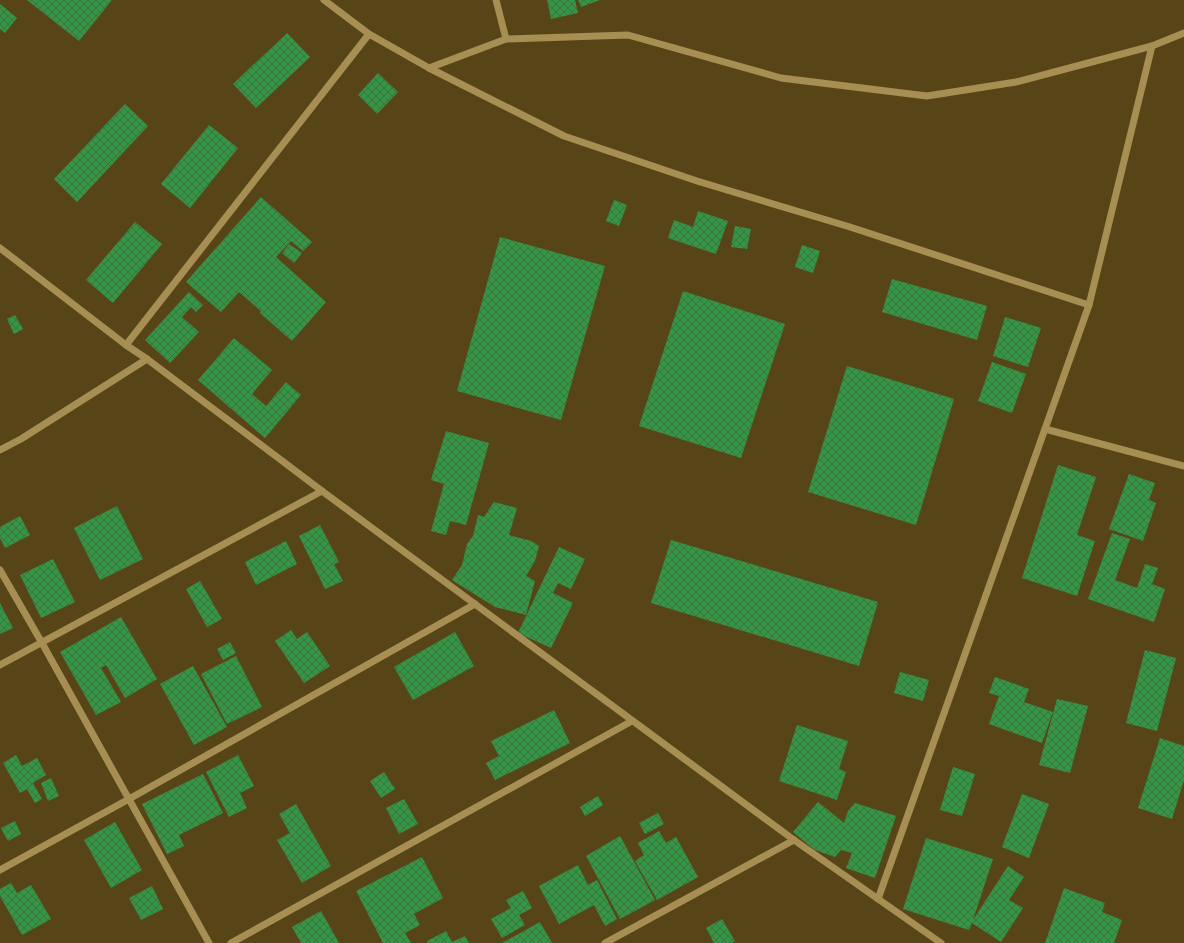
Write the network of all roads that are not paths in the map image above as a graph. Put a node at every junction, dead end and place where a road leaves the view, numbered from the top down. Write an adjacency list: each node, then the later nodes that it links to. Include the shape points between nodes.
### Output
1 (324, 0): 4 (street)
2 (496, 0): 5 (street)
3 (1184, 33): 6 (street)
4 (369, 34): 7 (street); 10 (street)
5 (506, 39): 6 (street, via 628,35 781,78 927,96 1016,82); 7 (street)
6 (1152, 46): 9 (street)
7 (429, 68): 9 (street, via 564,136 697,181 850,227)
8 (0, 248): 10 (street)
9 (1090, 305): 12 (street)
10 (126, 345): 11 (street)
11 (148, 359): 13 (street); 15 (street)
12 (1045, 429): 14 (street); 24 (street)
13 (0, 450)
14 (1184, 466)
15 (322, 491): 17 (street); 18 (street)
16 (0, 570): 18 (street)
17 (475, 604): 20 (street); 21 (street)
18 (42, 643): 19 (street); 21 (street)
19 (0, 665)
20 (632, 720): 22 (street); 26 (street)
21 (129, 799): 23 (street); 25 (street)
22 (794, 840): 24 (street); 27 (street)
23 (0, 870)
24 (878, 899): 28 (street)
25 (209, 943)
26 (231, 943)
27 (605, 943)
28 (941, 943)

